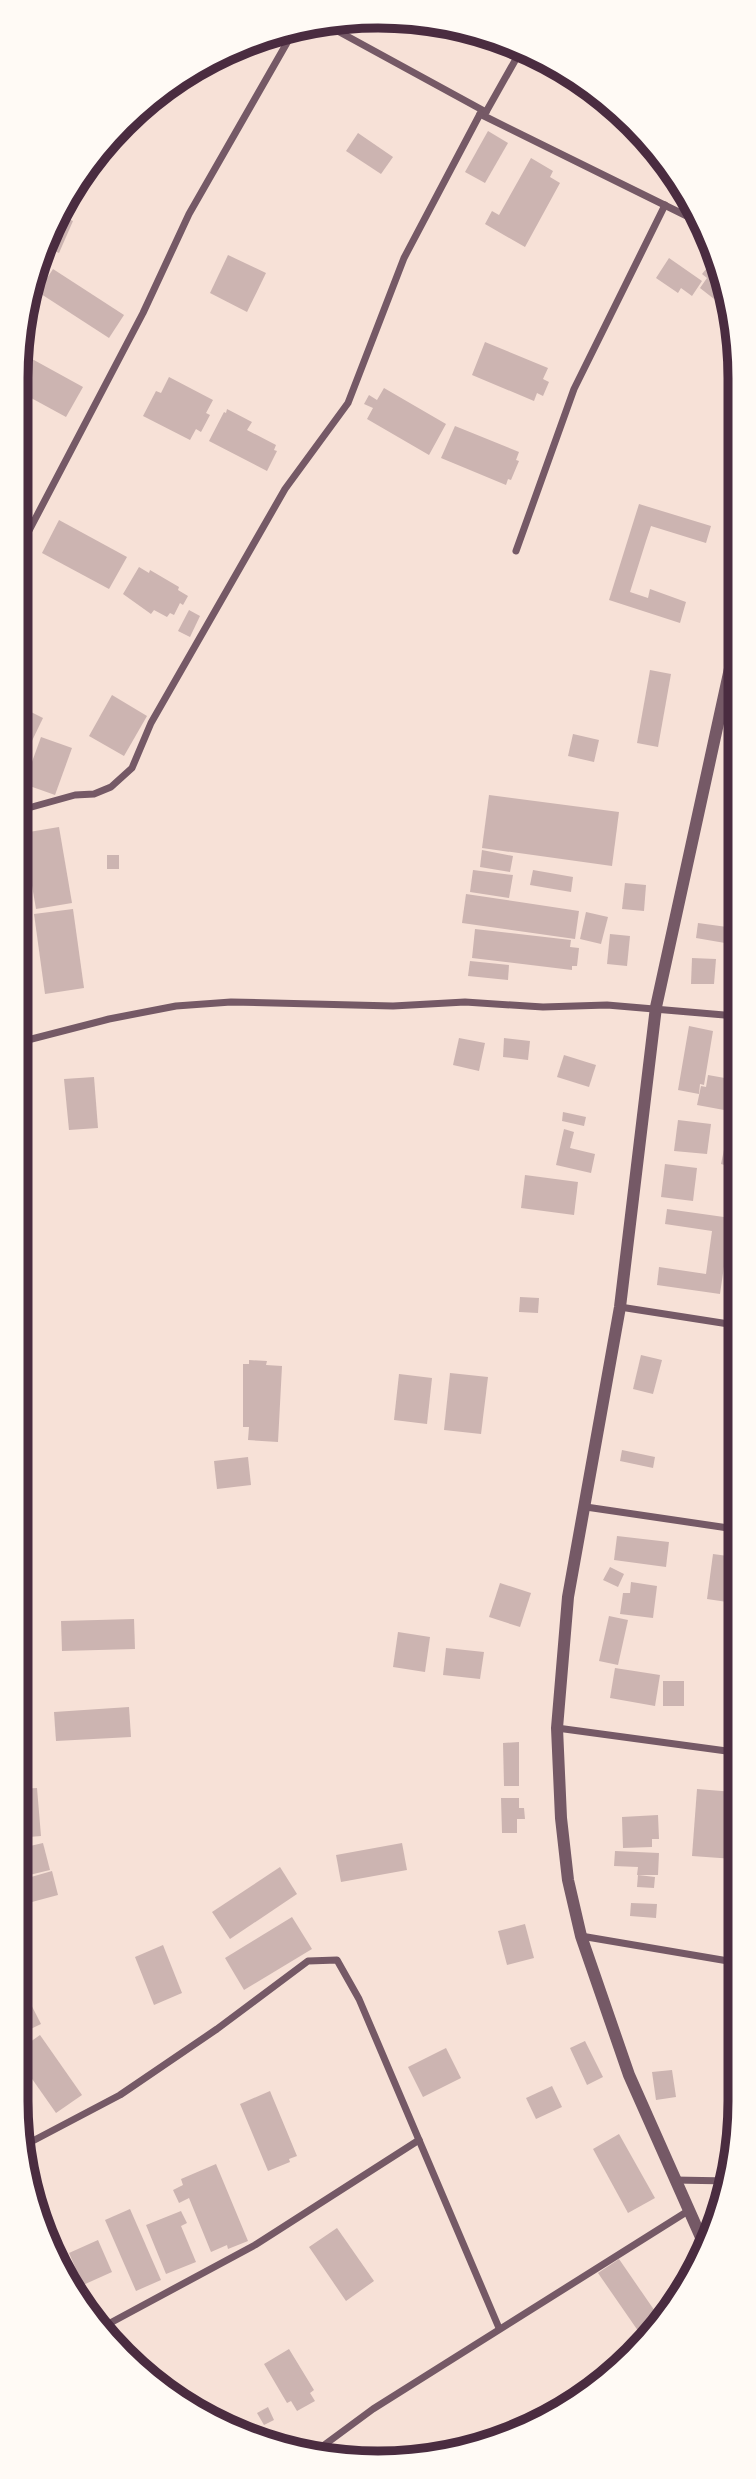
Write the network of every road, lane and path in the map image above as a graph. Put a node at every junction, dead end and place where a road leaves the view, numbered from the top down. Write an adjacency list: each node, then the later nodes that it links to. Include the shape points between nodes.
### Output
1 (337, 31): 4 (street)
2 (289, 40): 7 (street, via 188,214 143,313)
3 (517, 57): 4 (street)
4 (483, 113): 5 (street); 10 (street, via 404,258 348,403 285,489 151,723 132,768 111,787 94,794)
5 (665, 205): 6 (street); 8 (street, via 574,389)
6 (689, 217)
7 (28, 533)
8 (516, 551)
9 (728, 678): 11 (street)
10 (28, 808)
11 (656, 1007): 12 (street); 13 (street, via 231,1002 109,1018); 14 (street)
12 (728, 1015)
13 (28, 1040)
14 (620, 1307): 15 (street); 16 (street)
15 (728, 1324)
16 (586, 1507): 17 (street); 18 (street, via 568,1597)
17 (728, 1528)
18 (557, 1728): 19 (street); 20 (street, via 568,1880)
19 (728, 1751)
20 (581, 1936): 21 (street); 24 (street, via 629,2075)
21 (728, 1961)
22 (419, 2140): 23 (street, via 359,1998 337,1960 308,1961 120,2095); 28 (street, via 255,2245); 29 (street)
23 (31, 2142)
24 (674, 2180): 25 (street); 26 (street)
25 (719, 2180)
26 (688, 2211): 27 (street); 29 (street)
27 (700, 2236)
28 (108, 2324)
29 (499, 2328): 30 (street)
30 (322, 2446)

